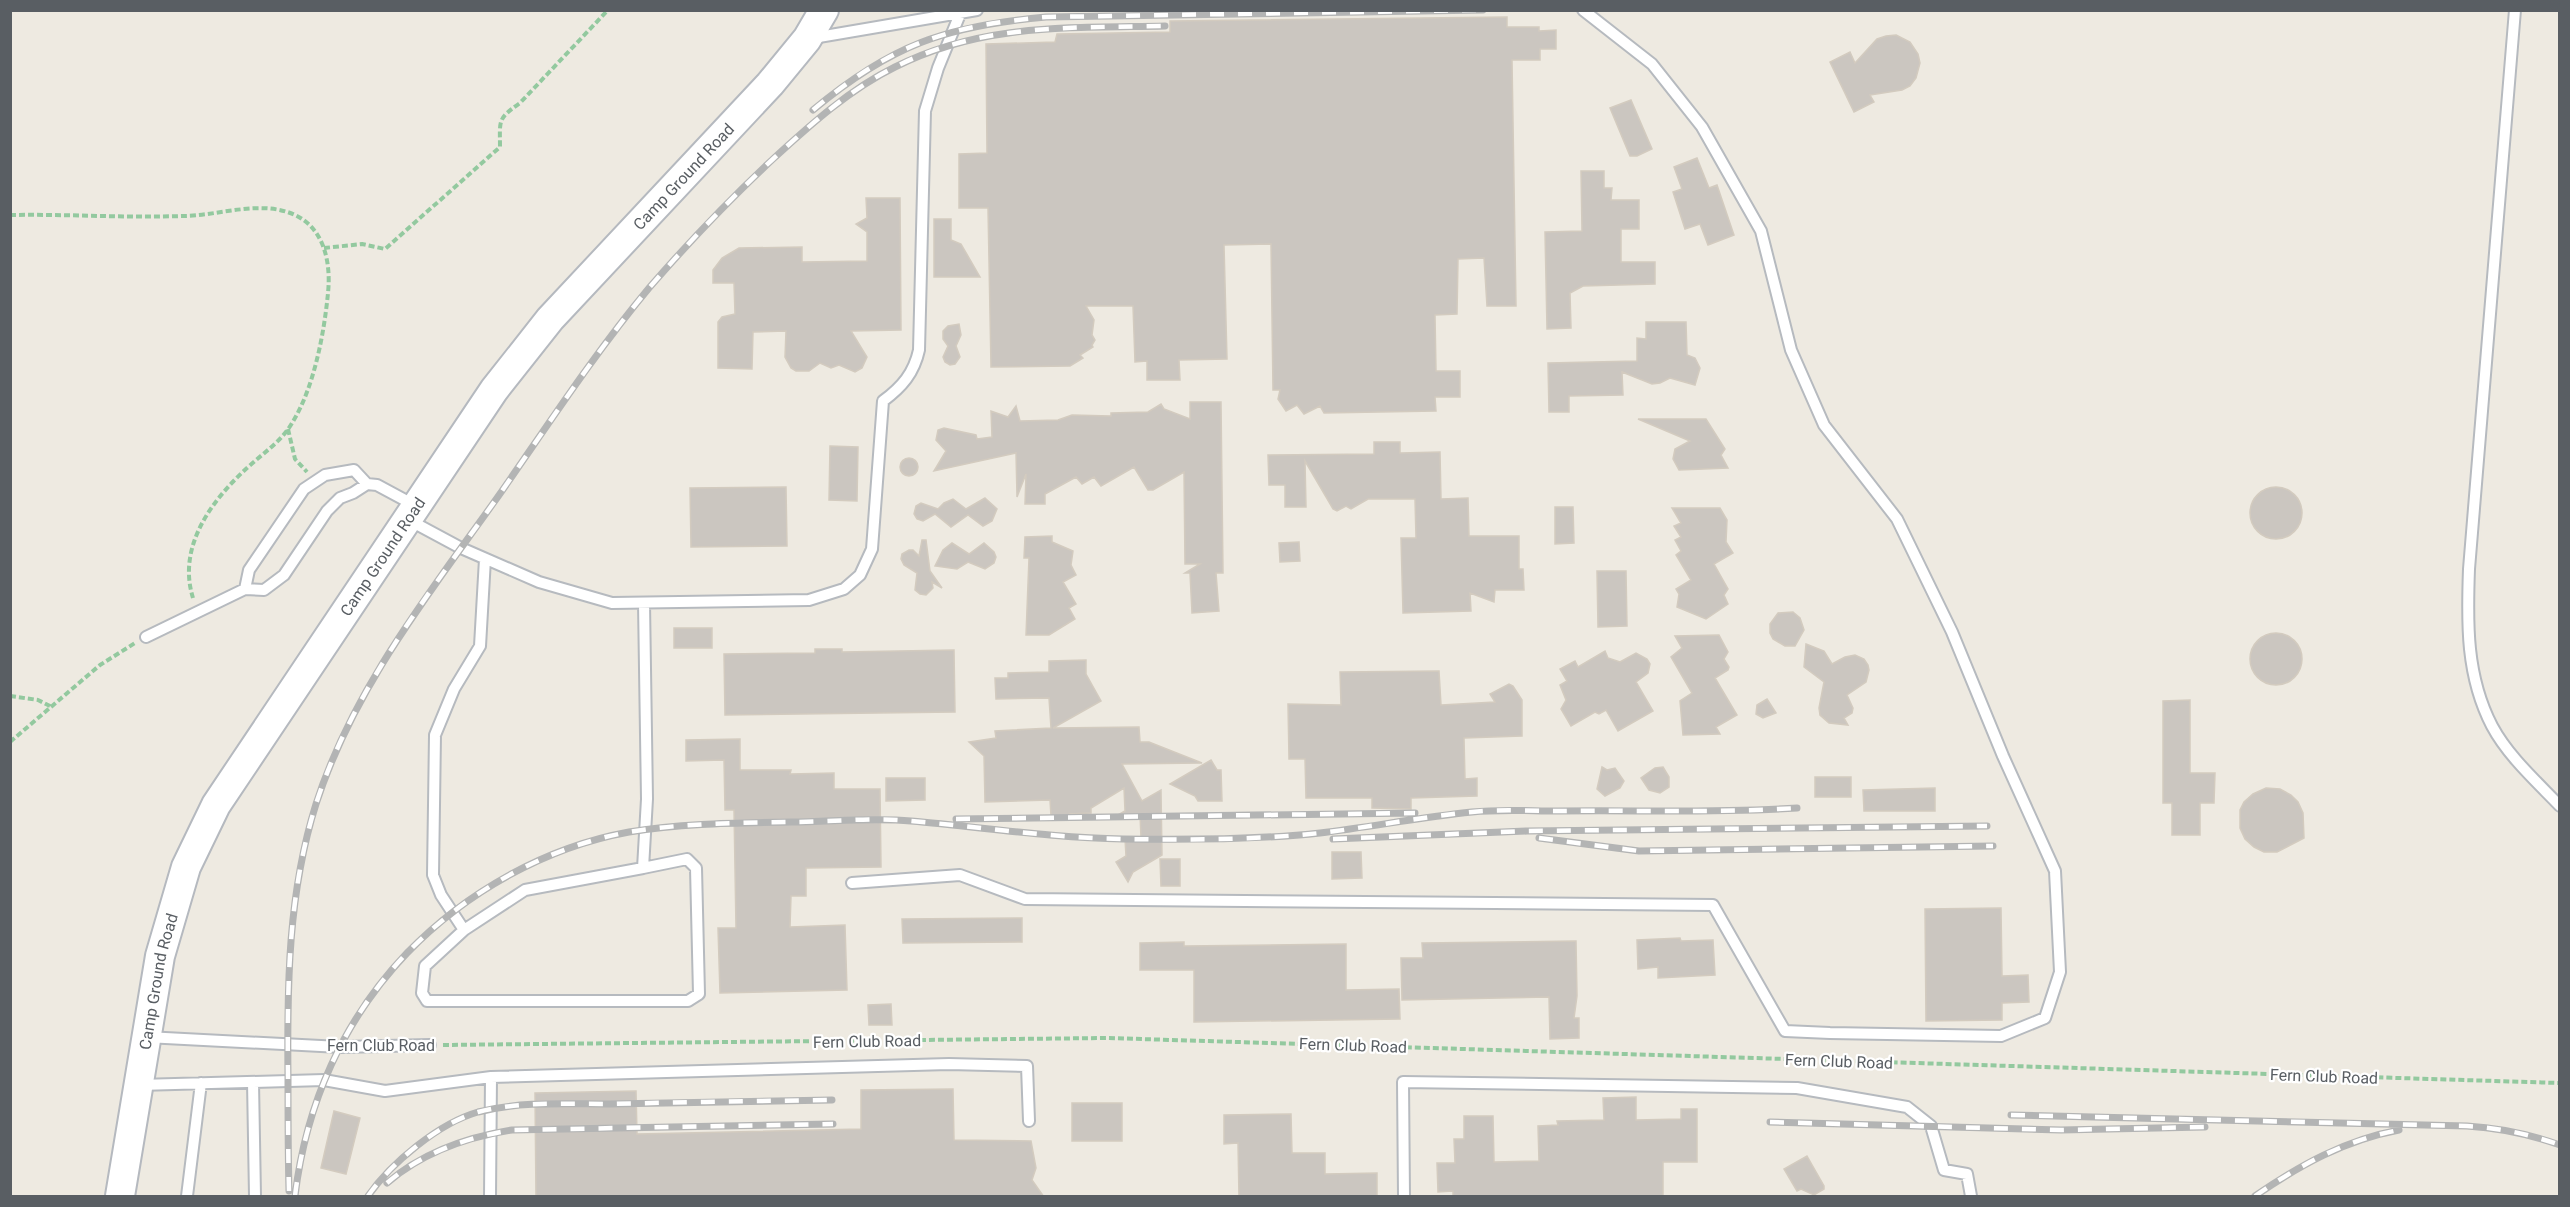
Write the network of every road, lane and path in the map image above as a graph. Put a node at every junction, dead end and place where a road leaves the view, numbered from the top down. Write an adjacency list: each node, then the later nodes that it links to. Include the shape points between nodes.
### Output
1 (608, 10): 9 (path, via 520,103 503,115 500,147 386,249 362,244)
2 (824, 10): 7 (street, Camp Ground Road)
3 (977, 10): 6 (lane)
4 (1583, 10): 24 (lane, via 1652,64 1702,127 1761,231 1791,350 1824,425 1896,519 1952,632 2055,871 2060,972 2045,1018 2001,1036 1785,1030 1713,905 1025,899 960,875)
5 (2515, 10): 22 (lane, via 2467,626 2469,659 2492,725 2512,755)
6 (960, 14): 7 (lane); 16 (lane, via 925,111 919,350 915,368 883,401 872,549 860,575 844,589 809,600)
7 (807, 39): 13 (street, Camp Ground Road, via 770,84 537,334 494,390)
8 (10, 215): 9 (path, via 184,216 278,210 305,222)
9 (324, 248): 10 (path, via 329,282 326,319 315,365)
10 (288, 429): 11 (path, via 295,459); 17 (path, via 231,483 200,526 191,548 189,568 192,596)
11 (316, 480): 12 (lane, via 354,470); 15 (lane, via 304,489 249,570)
12 (367, 484): 13 (lane, via 377,486); 15 (lane, via 340,498 327,511 284,575 264,590)
13 (412, 512): 14 (lane); 26 (street, Camp Ground Road, via 216,806 199,838 176,898 160,956)
14 (486, 559): 16 (lane, via 539,582 612,603); 25 (lane, via 480,646 454,689 435,735 433,875)
15 (245, 589): 17 (lane)
16 (644, 603): 23 (lane, via 647,799)
17 (199, 610): 18 (lane)
18 (146, 637): 20 (path, via 100,665)
19 (10, 696): 20 (path)
20 (50, 706): 21 (path)
21 (10, 742)
22 (2559, 806)
23 (643, 868): 25 (lane, via 525,890); 25 (lane, via 687,859 696,868 699,994 688,1000 427,1001 422,993 425,966)
24 (852, 884)
25 (464, 930)
26 (146, 1037): 27 (lane, Fern Club Road, via 340,1047); 32 (street, Camp Ground Road)
27 (430, 1046): 31 (path, Fern Club Road, via 1108,1038)
28 (490, 1077): 29 (lane, via 385,1091 324,1080); 33 (lane, via 1027,1066); 37 (lane)
29 (253, 1082): 30 (lane); 36 (lane)
30 (201, 1083): 32 (lane); 35 (lane)
31 (2559, 1083)
32 (138, 1085): 34 (street, Camp Ground Road)
33 (1029, 1121)
34 (120, 1197)
35 (188, 1197)
36 (255, 1197)
37 (490, 1197)
38 (1404, 1197): 39 (lane, via 1402,1082 1797,1088 1907,1107 1931,1126 1944,1170 1967,1174)
39 (1971, 1197)

